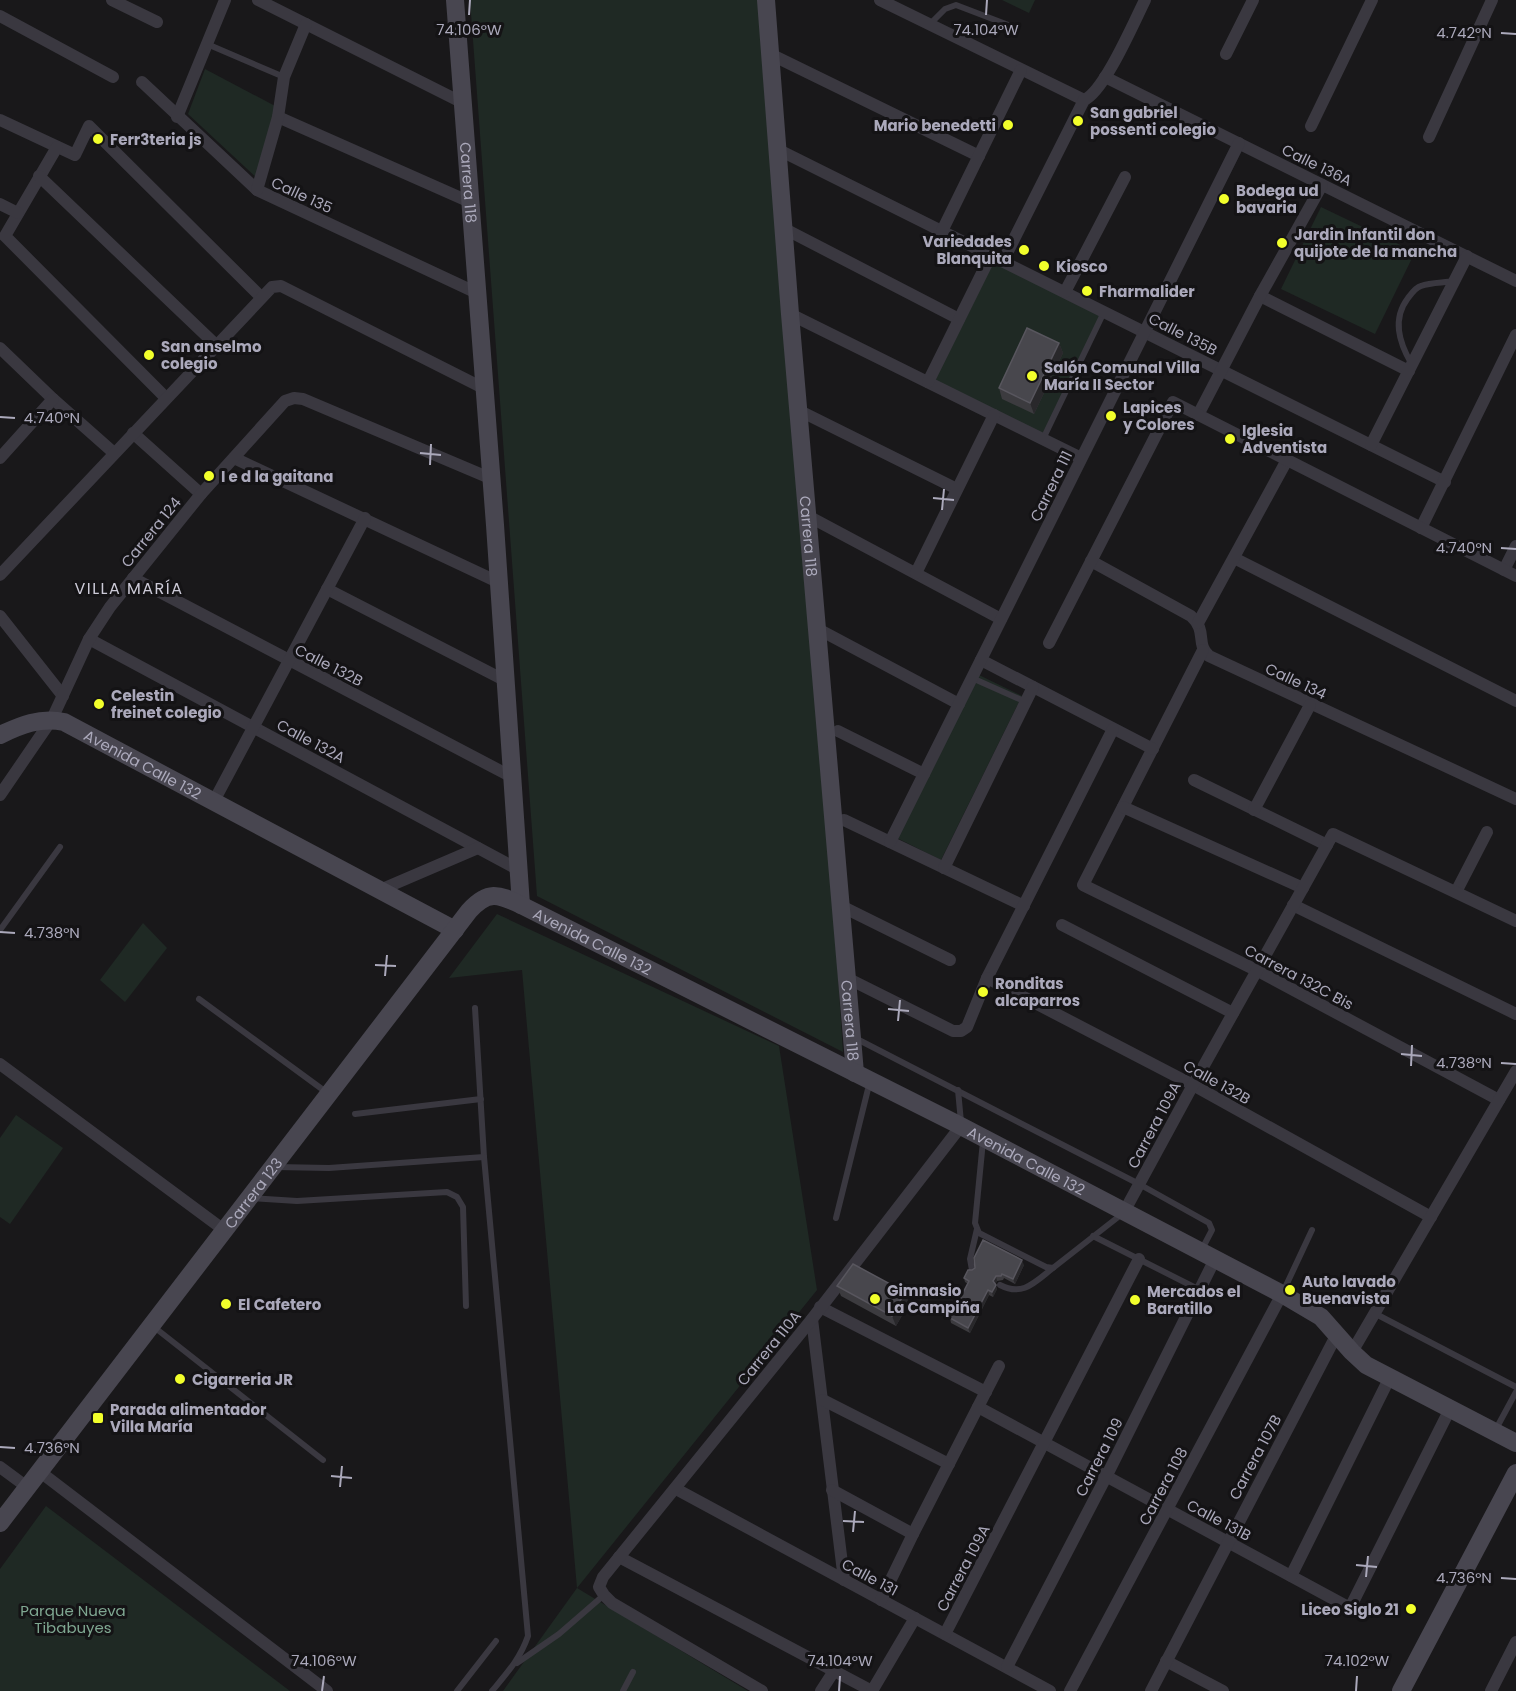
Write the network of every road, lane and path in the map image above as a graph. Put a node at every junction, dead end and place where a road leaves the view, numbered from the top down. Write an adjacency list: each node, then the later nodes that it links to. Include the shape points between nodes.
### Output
1 (112, 0): 12 (street)
2 (225, 0): 16 (street)
3 (258, 0): 13 (street)
4 (455, 0): 25 (street, Carrera 118)
5 (766, 0): 17 (street, Carrera 118)
6 (880, 0): 14 (street)
7 (1145, 0): 22 (street)
8 (1252, 0): 18 (street)
9 (1372, 0): 29 (street)
10 (1492, 0): 30 (street)
11 (0, 16): 20 (street)
12 (157, 22)
13 (306, 24): 21 (street); 25 (street)
14 (930, 25): 15 (lane, via 945,9 956,5); 19 (street)
15 (1011, 26)
16 (207, 44): 21 (lane); 26 (street)
17 (770, 54): 33 (street, Carrera 118); 34 (street)
18 (1226, 54)
19 (1021, 70): 24 (street); 34 (street)
20 (114, 77)
21 (284, 77): 27 (street)
22 (1105, 77): 24 (street, via 1091,97); 31 (street, Calle 136A)
23 (142, 82): 26 (street, Calle 135)
24 (1083, 100): 46 (street)
25 (463, 103): 39 (street, Carrera 118)
26 (177, 117): 38 (street, Calle 135)
27 (278, 117): 38 (street); 39 (street)
28 (0, 120): 32 (street)
29 (1311, 126)
30 (1429, 136)
31 (1239, 143): 37 (street, Calle 136A); 56 (street, Carrera 111)
32 (57, 147): 35 (street); 52 (street, via 75,155 89,126)
33 (777, 149): 42 (street, Carrera 118); 43 (street, Calle 135B)
34 (979, 156): 43 (street)
35 (39, 176): 41 (street); 58 (street)
36 (1125, 177): 49 (street)
37 (1322, 185): 45 (street, Calle 136A); 51 (street)
38 (257, 190): 50 (street, Calle 135)
39 (470, 202): 50 (street, Carrera 118)
40 (0, 204): 41 (street)
41 (18, 213): 64 (street, via 5,236)
42 (783, 228): 54 (street, Carrera 118); 55 (street)
43 (942, 231): 44 (street, Calle 135B)
44 (991, 255): 46 (street, Calle 135B); 55 (street)
45 (1467, 256): 47 (street); 48 (street, Calle 136A)
46 (1004, 261): 49 (street, Calle 135B)
47 (1454, 281): 60 (street); 60 (lane, via 1419,286 1401,307 1399,336)
48 (1516, 281)
49 (1065, 292): 53 (street, Calle 135B)
50 (477, 293): 63 (street, Carrera 118)
51 (1260, 296): 60 (street); 61 (street)
52 (261, 297): 58 (street); 63 (street, via 272,287 281,286)
53 (1104, 311): 56 (street, Calle 135B); 70 (lane)
54 (790, 314): 62 (street); 66 (street, Carrera 118)
55 (959, 319): 62 (street)
56 (1144, 331): 61 (street, Calle 135B); 75 (street, Carrera 111)
57 (1516, 335): 78 (street)
58 (216, 345): 64 (street)
59 (0, 348): 65 (street)
60 (1410, 367): 71 (street)
61 (1222, 370): 67 (street); 71 (street, Calle 135B)
62 (928, 382): 68 (street)
63 (485, 389): 77 (street, Carrera 118)
64 (166, 398): 69 (street)
65 (52, 399): 72 (street); 73 (street)
66 (798, 411): 79 (street); 81 (street, Carrera 118)
67 (1198, 414): 76 (street); 86 (street, via 1173,402)
68 (994, 415): 70 (street); 79 (street)
69 (133, 433): 72 (street); 80 (street)
70 (1043, 439): 75 (street)
71 (1371, 445): 78 (street, Calle 135B)
72 (114, 453): 89 (street)
73 (0, 458)
74 (234, 458): 77 (street, Carrera 124, via 285,401 294,398); 80 (street, Carrera 124); 82 (street)
75 (1081, 458): 95 (street, Carrera 111)
76 (1287, 460): 83 (street); 85 (street)
77 (492, 479): 92 (street, Carrera 118)
78 (1445, 482): 83 (street)
79 (957, 489): 88 (street)
80 (201, 494): 91 (street, Carrera 124)
81 (808, 516): 88 (street); 97 (street, Carrera 118)
82 (364, 518): 92 (street); 93 (street)
83 (1421, 528): 87 (street)
84 (1516, 546): 87 (street)
85 (1234, 558): 96 (street); 107 (street)
86 (1091, 561): 96 (street); 99 (street)
87 (1504, 570): 90 (street)
88 (915, 573): 95 (street)
89 (0, 575)
90 (1516, 576)
91 (133, 578): 98 (street, Carrera 124); 102 (street, Calle 132B)
92 (498, 582): 104 (street, Carrera 118)
93 (327, 589): 102 (street); 104 (street)
94 (0, 616): 106 (street)
95 (1001, 619): 101 (street, Carrera 111)
96 (1198, 623): 100 (street)
97 (818, 629): 109 (street); 138 (street, Carrera 118)
98 (89, 639): 106 (street, Carrera 124); 112 (street, Calle 132A)
99 (1049, 643)
100 (1203, 650): 110 (street, Calle 134); 116 (street)
101 (981, 660): 103 (street, Carrera 111); 105 (street)
102 (289, 661): 112 (street); 118 (street, Calle 132B)
103 (972, 678): 108 (lane); 109 (street, Carrera 111)
104 (506, 681): 118 (street, Carrera 118)
105 (1033, 687): 108 (street); 113 (street)
106 (63, 696): 111 (street, Carrera 124)
107 (1516, 701)
108 (1026, 702): 131 (street)
109 (959, 704): 117 (street, Carrera 111)
110 (1310, 705): 121 (street, Calle 134); 124 (street)
111 (52, 719): 115 (street, via 30,722); 120 (street, Carrera 124); 122 (street, Avenida Calle 132, via 77,728)
112 (254, 727): 122 (street); 130 (street, Calle 132A)
113 (1113, 729): 116 (street); 139 (street)
114 (838, 731): 117 (street)
115 (0, 734)
116 (1153, 749): 123 (street)
117 (924, 774): 127 (street, Carrera 111)
118 (512, 777): 132 (street, Carrera 118)
119 (1194, 780): 124 (street)
120 (0, 795)
121 (1516, 799)
122 (214, 801): 134 (street, Avenida Calle 132)
123 (1124, 807): 133 (street); 145 (street, Carrera 132C Bis, via 1083,885)
124 (1254, 810): 128 (street)
125 (844, 820): 127 (street)
126 (1487, 832): 135 (street)
127 (890, 842): 131 (street)
128 (1327, 845): 133 (street, Carrera 109A); 135 (street, Carrera 109A, via 1333,834)
129 (60, 847): 142 (lane)
130 (478, 848): 132 (street, Calle 132A); 134 (street)
131 (944, 868): 139 (street)
132 (519, 870): 136 (street, Carrera 118)
133 (1303, 888): 137 (street, Carrera 109A)
134 (380, 890): 143 (street, Avenida Calle 132)
135 (1456, 892): 140 (street)
136 (521, 905): 143 (street, Carrera 123, via 498,895 482,898); 155 (street, Avenida Calle 132)
137 (1293, 905): 145 (street, Carrera 109A); 151 (street)
138 (841, 906): 144 (street); 146 (street, Carrera 118)
139 (1024, 906): 147 (street)
140 (1516, 921)
141 (1062, 925): 150 (street)
142 (0, 930)
143 (455, 930): 158 (street, Carrera 123)
144 (950, 960)
145 (1258, 971): 150 (street, Carrera 109A); 160 (street, Carrera 132C Bis)
146 (847, 978): 147 (street, via 953,1031 961,1031 967,1027); 152 (street, Carrera 118)
147 (987, 978): 156 (street, Calle 132B)
148 (199, 999): 158 (lane)
149 (475, 1008): 159 (lane)
150 (1233, 1013): 156 (street, Carrera 109A)
151 (1516, 1014)
152 (852, 1036): 155 (street, Carrera 118); 157 (lane)
153 (0, 1064): 172 (street)
154 (1516, 1071): 160 (street)
155 (863, 1077): 162 (street, Avenida Calle 132); 170 (lane)
156 (1193, 1085): 166 (street, Carrera 109A); 169 (street, Calle 132B)
157 (958, 1090): 162 (lane); 166 (lane)
158 (329, 1094): 165 (street, Carrera 123)
159 (481, 1099): 161 (lane); 164 (lane)
160 (1499, 1100): 169 (street)
161 (355, 1114)
162 (961, 1126): 163 (street, Avenida Calle 132); 183 (street, Carrera 110A)
163 (983, 1138): 168 (street, Avenida Calle 132); 171 (lane)
164 (484, 1157): 165 (lane, via 302,1169); 223 (lane, via 528,1636)
165 (273, 1167): 167 (street, Carrera 123)
166 (1139, 1184): 168 (street, Carrera 109A); 175 (lane, via 1212,1226)
167 (249, 1198): 172 (street, Carrera 123); 182 (lane, via 297,1201 447,1192 457,1197 463,1207)
168 (1124, 1212): 174 (lane); 175 (street, Avenida Calle 132)
169 (1431, 1217): 184 (street)
170 (836, 1218)
171 (977, 1228): 177 (lane, via 979,1233); 178 (lane, via 970,1259)
172 (224, 1230): 186 (street, Carrera 123)
173 (1312, 1230): 181 (lane)
174 (1093, 1236): 176 (lane); 177 (lane)
175 (1208, 1255): 180 (street, Carrera 109); 181 (street, Avenida Calle 132)
176 (1139, 1259): 180 (lane); 199 (street, Carrera 109A)
177 (1053, 1268): 179 (lane, via 1019,1290)
178 (972, 1270)
179 (1000, 1285)
180 (1200, 1290): 205 (street, Carrera 109)
181 (1282, 1294): 187 (street, Avenida Calle 132, via 1321,1317); 209 (street, Carrera 108)
182 (466, 1306)
183 (820, 1307): 185 (street, Carrera 110A); 192 (street)
184 (1374, 1313): 188 (street); 191 (lane)
185 (812, 1319): 194 (street); 207 (street, Carrera 110A)
186 (152, 1324): 200 (lane); 203 (street, Carrera 123)
187 (1337, 1334): 188 (street, Avenida Calle 132); 212 (street, Carrera 107B)
188 (1352, 1352): 190 (street, Avenida Calle 132)
189 (999, 1366): 192 (street)
190 (1389, 1377): 196 (street, Avenida Calle 132); 214 (street)
191 (1516, 1387)
192 (986, 1392): 195 (street)
193 (1516, 1392): 197 (lane)
194 (823, 1400): 201 (street); 208 (street)
195 (978, 1407): 199 (street, Calle 131B); 201 (street)
196 (1450, 1409): 197 (street, Avenida Calle 132); 214 (street, Calle 131B, via 1350,1608)
197 (1495, 1432): 198 (street, Avenida Calle 132)
198 (1516, 1443)
199 (1045, 1444): 205 (street, Calle 131B); 219 (street, Carrera 109A)
200 (323, 1460)
201 (949, 1464): 211 (street)
202 (0, 1467): 206 (street)
203 (39, 1471): 206 (street, Carrera 123); 227 (street)
204 (1516, 1473): 238 (street)
205 (1106, 1477): 209 (street, Calle 131B); 224 (street, Carrera 109)
206 (27, 1487): 210 (street, Carrera 123)
207 (676, 1489): 213 (street, Carrera 110A); 215 (street, Calle 131)
208 (832, 1490): 211 (street); 215 (street)
209 (1167, 1510): 212 (street, Calle 131B); 235 (street, Carrera 108)
210 (0, 1523)
211 (913, 1534): 217 (street)
212 (1227, 1542): 214 (street, Calle 131B); 222 (street, Carrera 107B)
213 (619, 1557): 216 (street, Carrera 110A, via 603,1577); 225 (street)
214 (1291, 1576)
215 (844, 1580): 217 (street, Calle 131)
216 (602, 1591): 223 (lane, via 559,1634); 231 (street, via 612,1603)
217 (881, 1600): 218 (street, Calle 131)
218 (915, 1618): 219 (street, Calle 131); 233 (street)
219 (945, 1634): 224 (street, Calle 131)
220 (496, 1641): 228 (lane)
221 (1516, 1642): 239 (street)
222 (1166, 1660): 236 (street, Carrera 107B); 237 (street)
223 (514, 1665): 229 (lane)
224 (1006, 1667): 234 (street, Calle 131)
225 (834, 1671): 232 (street); 233 (street)
226 (633, 1672): 230 (lane)
227 (327, 1691)
228 (457, 1691)
229 (492, 1691)
230 (623, 1691)
231 (762, 1691)
232 (821, 1691)
233 (872, 1691)
234 (1050, 1691)
235 (1071, 1691)
236 (1150, 1691)
237 (1223, 1691)
238 (1401, 1691)
239 (1491, 1691)

